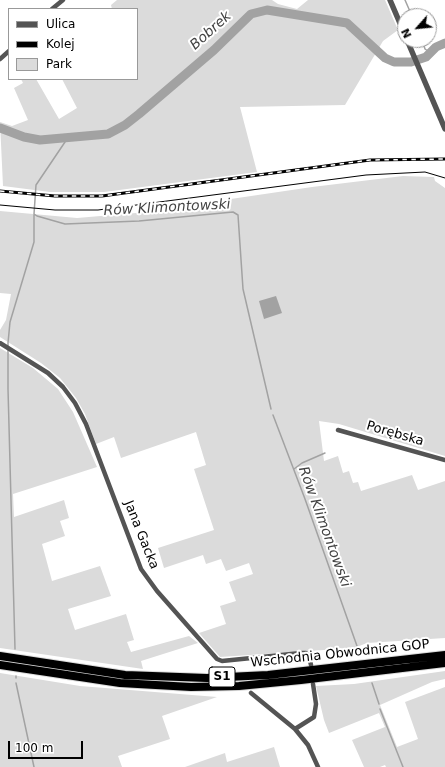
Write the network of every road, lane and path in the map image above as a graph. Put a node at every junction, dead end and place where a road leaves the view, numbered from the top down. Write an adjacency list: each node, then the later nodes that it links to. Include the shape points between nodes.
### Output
1 (63, 0): 3 (street)
2 (390, 0): 4 (street)
3 (53, 8)
4 (397, 17)
5 (411, 48): 8 (street)
6 (8, 52): 7 (street)
7 (0, 59)
8 (445, 128)
9 (0, 343): 16 (street, Jana Gacka, via 53,377 69,395 83,418 146,578 213,655 222,661 306,653)
10 (338, 430): 11 (street, Porębska)
11 (445, 460)
12 (445, 655): 13 (highway, Wschodnia Obwodnica GOP / S1, via 268,675 206,678 105,672)
13 (0, 656)
14 (445, 663): 15 (highway, Wschodnia Obwodnica GOP / S1, via 239,686 191,687 120,683)
15 (0, 665)
16 (311, 665)
17 (313, 684): 19 (street, via 316,704 314,717)
18 (251, 694): 19 (street)
19 (295, 729): 20 (street, via 308,745)
20 (318, 767)

